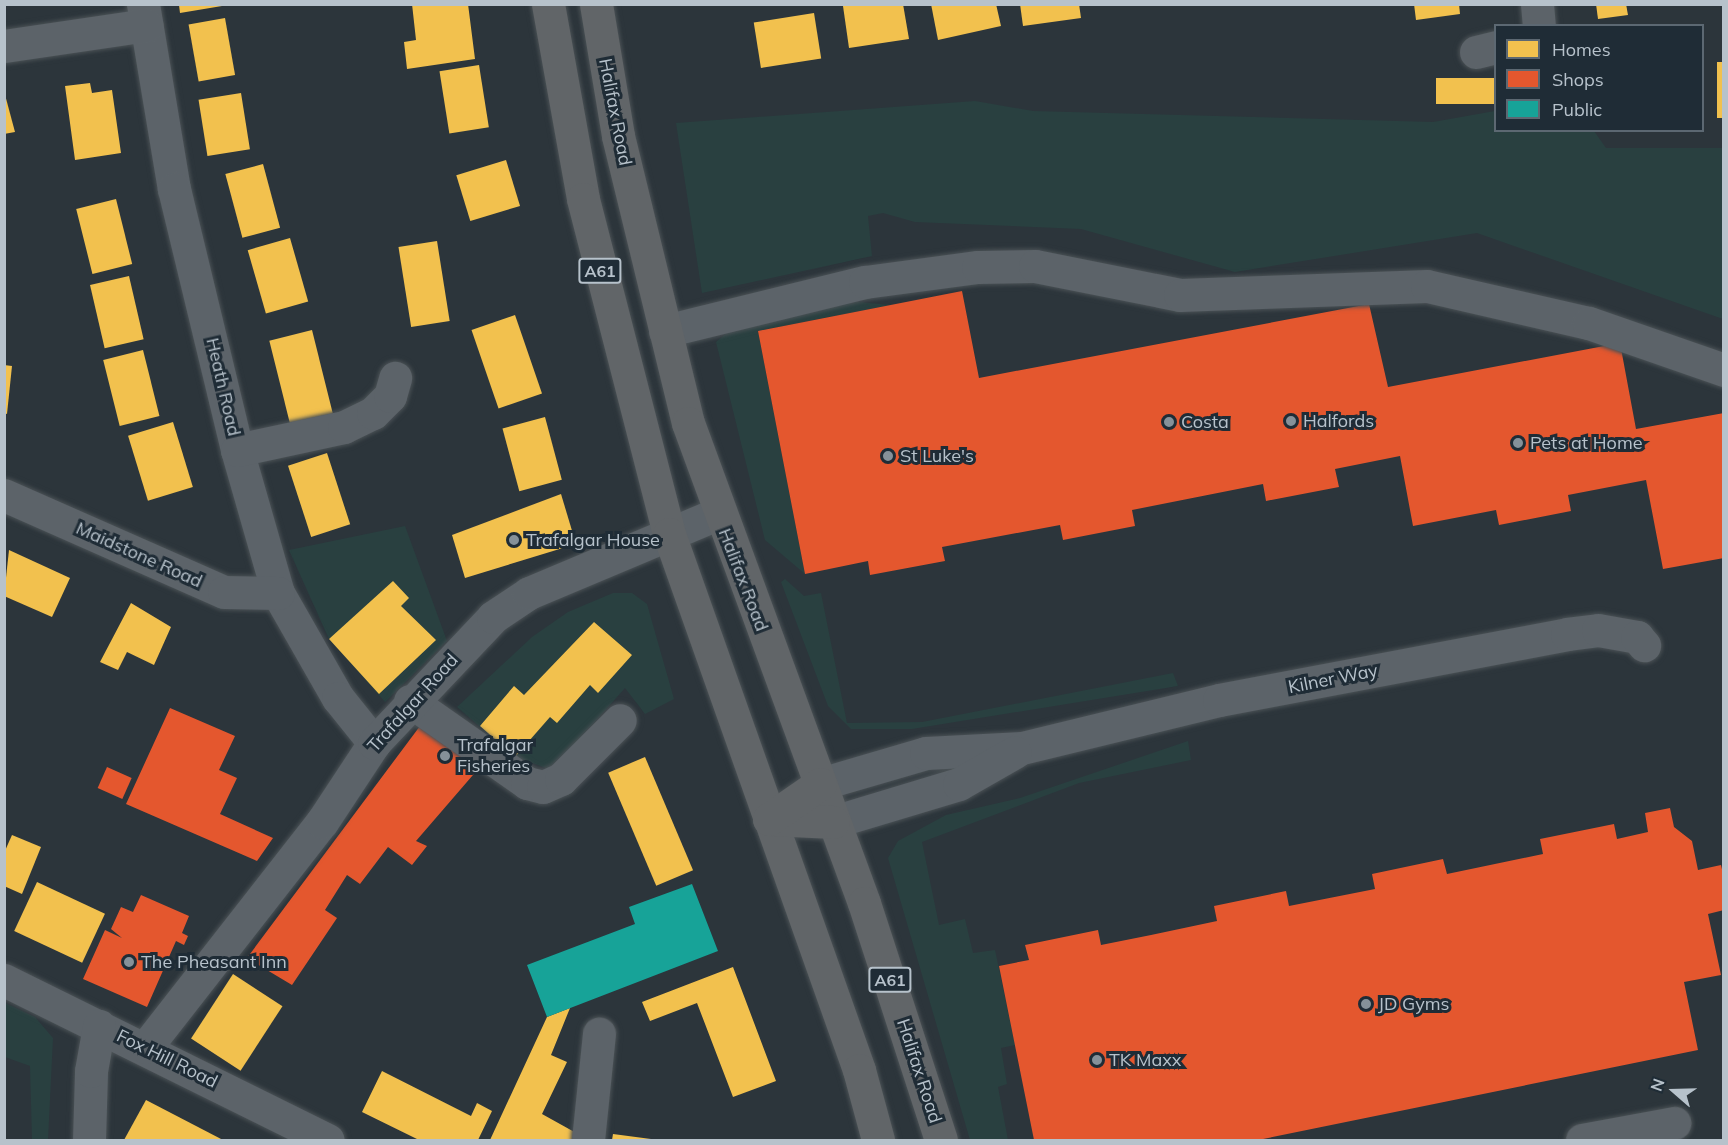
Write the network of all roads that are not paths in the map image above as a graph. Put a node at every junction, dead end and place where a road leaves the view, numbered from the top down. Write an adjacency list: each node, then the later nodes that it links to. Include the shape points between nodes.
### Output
1 (548, 4): 13 (highway, A61, via 583,199)
2 (596, 4): 7 (highway, Halifax Road / A61, via 618,136)
3 (1537, 4): 5 (street)
4 (145, 15): 6 (street); 10 (street, Heath Road, via 174,189)
5 (1539, 24)
6 (4, 46)
7 (664, 331): 8 (street, via 865,282 978,267 1035,266 1179,294 1427,286 1589,323); 12 (highway, Halifax Road / A61)
8 (1724, 370)
9 (395, 378): 10 (street, via 390,396 373,413 344,427)
10 (237, 450): 14 (street, Heath Road)
11 (4, 495): 14 (street, Maidstone Road, via 224,592)
12 (717, 514): 13 (street, Trafalgar Road); 20 (highway, Halifax Road / A61)
13 (669, 534): 16 (street, Trafalgar Road, via 529,593 493,617); 21 (highway, A61)
14 (278, 593): 18 (street, Heath Road, via 338,698)
15 (1644, 645): 19 (street, Kilner Way, via 1636,637 1598,630 1567,634 1219,700)
16 (410, 701): 17 (street, via 527,783 543,787 561,779); 18 (street, Trafalgar Road)
17 (620, 720)
18 (374, 743): 26 (street, Trafalgar Road, via 322,822)
19 (1022, 748): 20 (street, Kilner Way, via 926,753); 22 (street, Kilner Way, via 959,784)
20 (820, 784): 21 (highway); 22 (highway, Halifax Road / A61)
21 (769, 819): 22 (highway); 31 (highway, A61, via 859,1070)
22 (833, 822): 32 (highway, Halifax Road / A61)
23 (4, 980): 24 (street, Fox Hill Road)
24 (99, 1026): 26 (street, Fox Hill Road); 28 (street, via 91,1071)
25 (599, 1034): 30 (street)
26 (146, 1047): 29 (street, Fox Hill Road)
27 (1674, 1123): 33 (street)
28 (89, 1140)
29 (328, 1140)
30 (588, 1140)
31 (878, 1140)
32 (941, 1140)
33 (1582, 1140)

